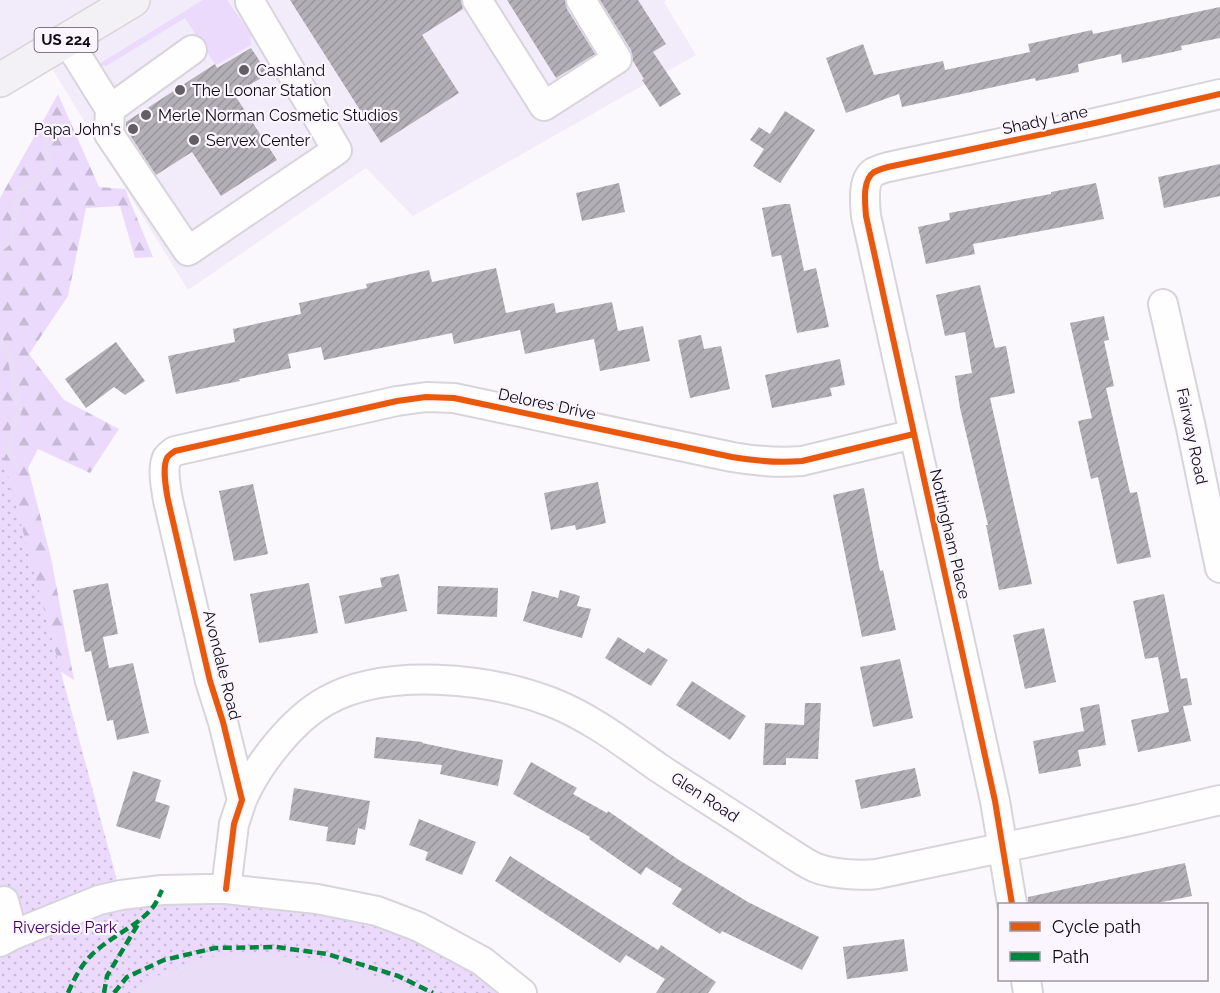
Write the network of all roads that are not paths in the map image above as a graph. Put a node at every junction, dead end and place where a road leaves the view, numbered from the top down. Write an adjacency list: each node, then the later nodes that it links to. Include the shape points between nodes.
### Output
1 (133, 0): 5 (highway, US 224)
2 (477, 0): 3 (street, via 544,106 617,59)
3 (581, 0)
4 (251, 1): 9 (street, via 337,150 188,251 109,134)
5 (67, 39): 7 (highway, US 224); 9 (street)
6 (192, 50): 9 (street)
7 (0, 80)
8 (1220, 94): 10 (street, Shady Lane)
9 (110, 109)
10 (875, 171): 12 (street, Nottingham Place, via 867,183 866,216)
11 (1163, 304): 14 (street, Fairway Road)
12 (914, 434): 13 (street, Delores Drive, via 802,461 760,461 454,398 426,397); 17 (street, Nottingham Place)
13 (175, 451): 15 (street, Avondale Road, via 165,467 168,500)
14 (1220, 568)
15 (242, 800): 17 (street, Glen Road, via 274,748 304,717 328,700 360,687 396,681 453,681 525,693 578,715 821,870 877,874); 18 (street, via 234,825)
16 (1220, 800): 17 (street, Glen Road)
17 (1002, 847): 20 (street, Nottingham Place)
18 (226, 889): 21 (street, via 121,895 99,900); 22 (street, via 317,899 377,911 419,927 474,956)
19 (3, 901): 21 (street)
20 (1012, 903)
21 (7, 938)
22 (522, 993)

